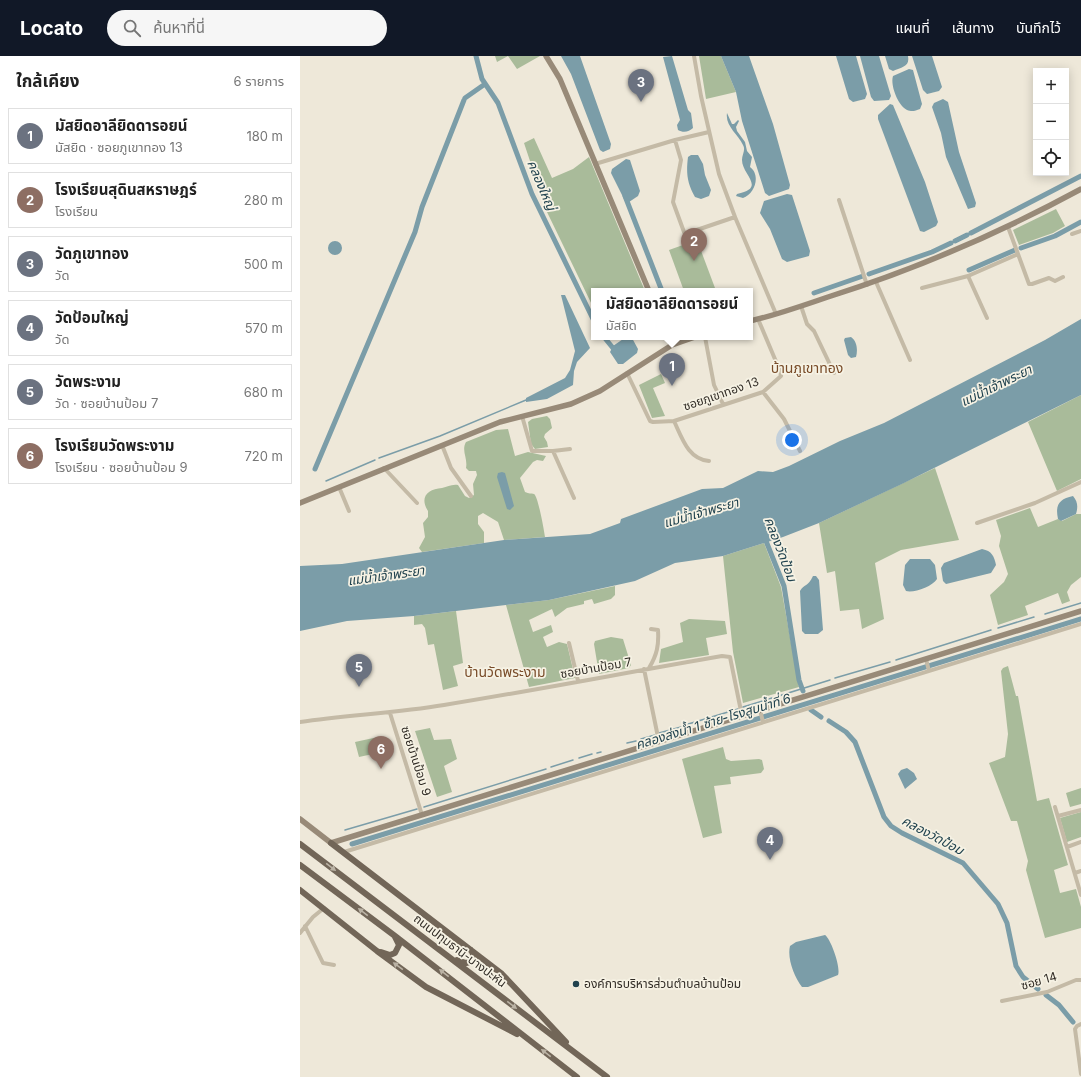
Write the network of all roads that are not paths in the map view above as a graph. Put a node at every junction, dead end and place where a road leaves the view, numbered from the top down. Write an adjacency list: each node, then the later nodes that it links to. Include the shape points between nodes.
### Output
1 (546, 56): 5 (street, via 560,79)
2 (694, 56): 3 (street)
3 (709, 132): 4 (street); 8 (street, via 719,174)
4 (675, 140): 5 (street); 8 (street, via 681,160 673,202 685,234)
5 (595, 164): 17 (street)
6 (1081, 189): 9 (street)
7 (839, 200): 16 (street)
8 (735, 217): 20 (street)
9 (1008, 227): 12 (street); 15 (street, via 927,264)
10 (1081, 231): 11 (street)
11 (1072, 234)
12 (1018, 254): 13 (street); 14 (street, via 1030,284 1048,278 1055,281)
13 (968, 276): 18 (street); 21 (street)
14 (1063, 277)
15 (876, 282): 16 (street); 28 (street)
16 (867, 285): 19 (street)
17 (648, 288)
18 (922, 288)
19 (801, 306): 20 (street); 30 (street)
20 (776, 314): 22 (street)
21 (987, 318)
22 (758, 319): 23 (street); 31 (street, ซอยภูเขาทอง 13, via 781,376)
23 (753, 320)
24 (670, 340): 27 (street)
25 (685, 340): 27 (street)
26 (706, 340): 32 (street, via 714,385)
27 (672, 344): 29 (street)
28 (910, 360)
29 (627, 373): 33 (street, via 600,391 571,404); 34 (street, ซอยภูเขาทอง 13, via 650,420)
30 (834, 373)
31 (763, 392): 32 (street, ซอยภูเขาทอง 13); 38 (street, via 784,419)
32 (723, 404): 34 (street, ซอยภูเขาทอง 13)
33 (522, 416): 35 (street); 37 (street, via 532,451)
34 (674, 421): 39 (street, via 691,453)
35 (442, 445): 40 (street); 43 (street, via 451,468)
36 (570, 449): 37 (street)
37 (553, 451): 44 (street)
38 (800, 451)
39 (709, 461)
40 (384, 468): 42 (street); 46 (street)
41 (1081, 482): 48 (street, via 1035,503)
42 (339, 488): 45 (street); 47 (street)
43 (471, 496)
44 (574, 498)
45 (300, 503)
46 (417, 503)
47 (349, 511)
48 (977, 523)
49 (1081, 611): 53 (street)
50 (1081, 624): 56 (street)
51 (651, 629): 54 (street, via 658,630 659,645)
52 (569, 643): 57 (street)
53 (927, 661): 56 (street); 58 (street)
54 (649, 668): 55 (street, ซอยบ้านป้อม 7); 60 (street, ซอยบ้านป้อม 7, via 730,657)
55 (644, 669): 57 (street, ซอยบ้านป้อม 7); 63 (street)
56 (929, 670): 61 (street)
57 (578, 681): 59 (street, ซอยบ้านป้อม 7)
58 (760, 712): 60 (street); 61 (street)
59 (390, 713): 62 (street, ซอยบ้านป้อม 7); 66 (street, ซอยบ้านป้อม 9)
60 (742, 716): 63 (street)
61 (762, 721): 73 (street)
62 (300, 722)
63 (659, 742): 66 (street)
64 (1055, 807): 67 (street)
65 (1081, 810): 67 (street)
66 (422, 815): 69 (street)
67 (1058, 816): 72 (street)
68 (300, 819): 69 (street)
69 (331, 842): 73 (main road)
70 (1081, 842): 72 (street)
71 (300, 844): 85 (main road, ถนนปทุมธานี-บางปะหัน, one-way to 85)
72 (1067, 847): 76 (street)
73 (344, 852): 83 (main road)
74 (300, 865): 82 (main road, one-way to 74)
75 (1081, 871): 76 (street)
76 (1075, 873): 78 (street)
77 (300, 890): 79 (main road)
78 (1081, 895)
79 (324, 908): 80 (street); 84 (main road)
80 (305, 926): 81 (street); 86 (street, via 323,963)
81 (300, 932)
82 (395, 936): 84 (main road, via 399,945 395,953 390,955); 90 (main road, one-way to 82)
83 (471, 950): 85 (main road, via 474,956 468,963); 91 (main road, via 502,974)
84 (377, 951): 90 (main road, one-way to 84, via 426,987)
85 (450, 958): 91 (main road, ถนนปทุมธานี-บางปะหัน, one-way to 91)
86 (334, 965)
87 (1081, 980): 88 (street, ซอย 14, via 1047,992)
88 (1002, 1000)
89 (1081, 1024): 92 (street, via 1075,1029)
90 (529, 1040): 93 (main road, one-way to 90)
91 (578, 1055): 94 (main road, ถนนปทุมธานี-บางปะหัน)
92 (1081, 1074)
93 (577, 1077)
94 (607, 1077)

